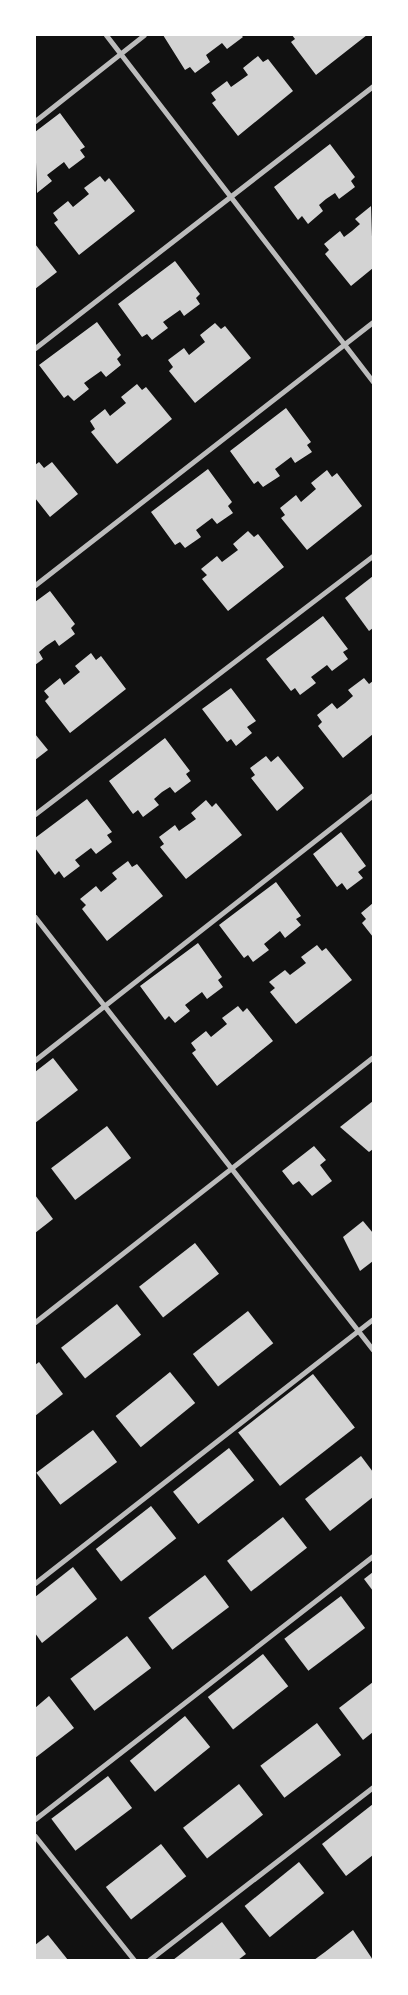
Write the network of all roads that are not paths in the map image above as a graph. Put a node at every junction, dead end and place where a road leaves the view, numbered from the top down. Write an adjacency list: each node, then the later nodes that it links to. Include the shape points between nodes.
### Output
1 (106, 35): 3 (street)
2 (144, 35): 3 (street)
3 (120, 54): 5 (street); 6 (street)
4 (373, 86): 6 (street)
5 (35, 120)
6 (229, 195): 8 (street); 9 (street)
7 (373, 322): 8 (street)
8 (344, 345): 10 (street); 12 (street)
9 (35, 348)
10 (373, 382)
11 (373, 556): 14 (street)
12 (35, 585)
13 (373, 794): 16 (street)
14 (35, 814)
15 (35, 917): 16 (street)
16 (104, 1007): 18 (street); 19 (street)
17 (373, 1058): 19 (street)
18 (35, 1060)
19 (235, 1170): 21 (street); 22 (street)
20 (373, 1319): 22 (street)
21 (35, 1322)
22 (358, 1331): 23 (street); 25 (street)
23 (373, 1350)
24 (373, 1556): 27 (street)
25 (35, 1583)
26 (373, 1787): 30 (street)
27 (35, 1819)
28 (35, 1836): 29 (street)
29 (134, 1960)
30 (149, 1960)

